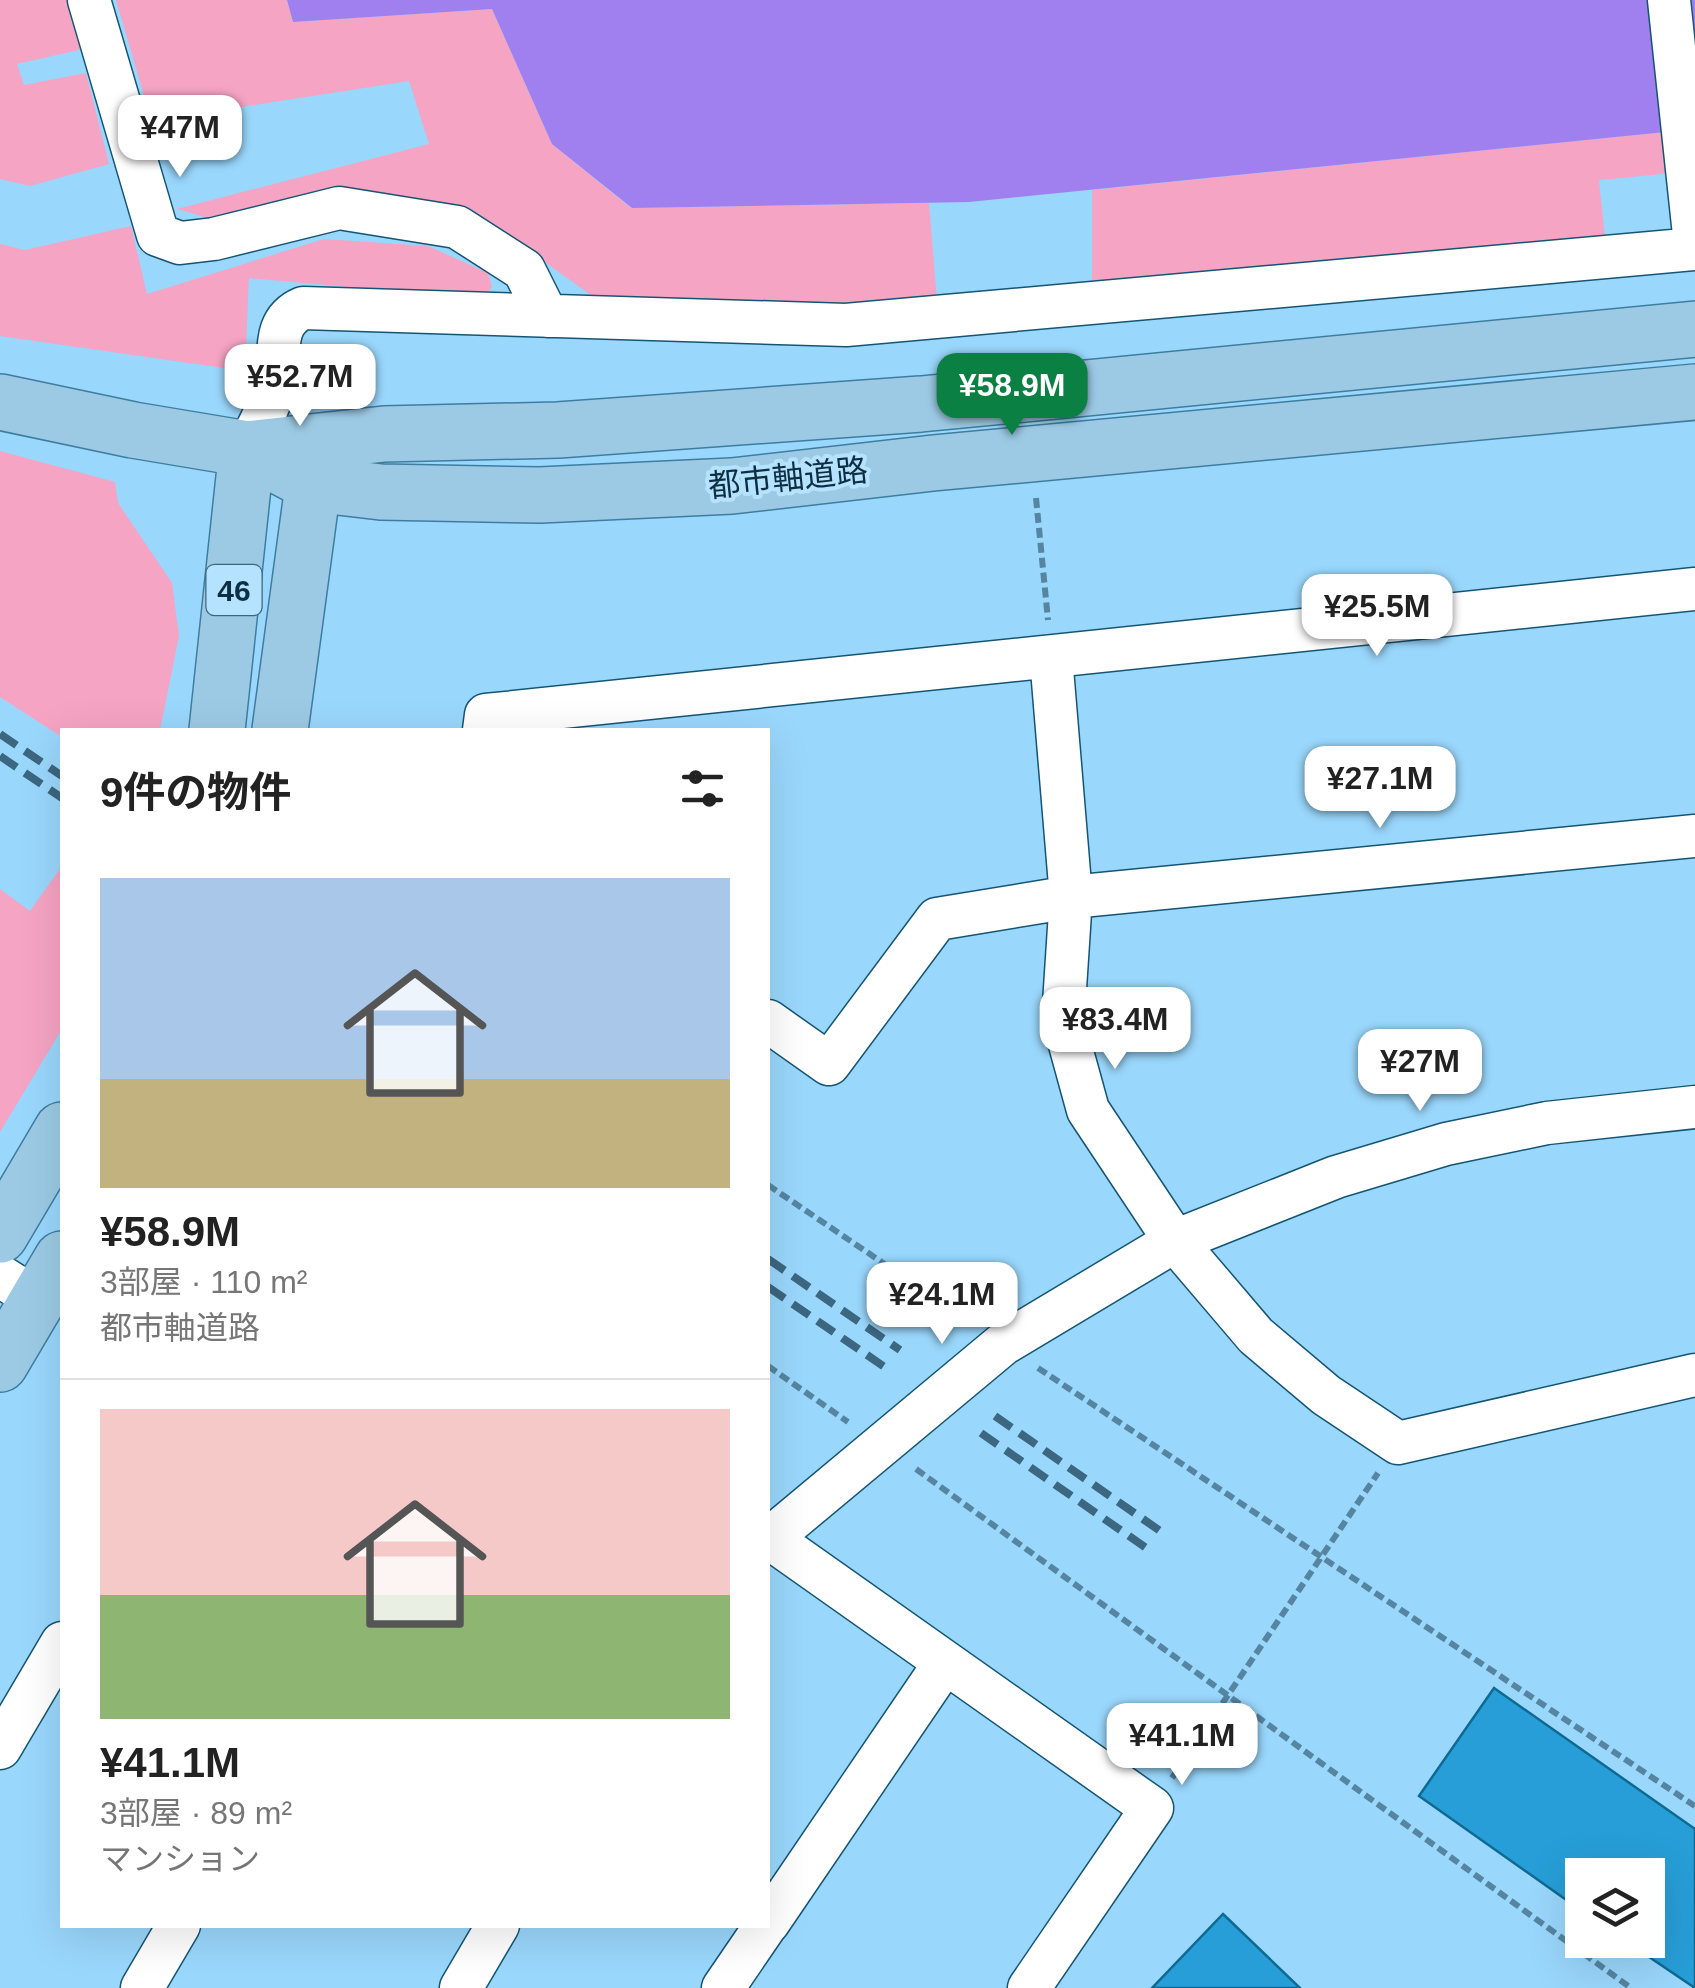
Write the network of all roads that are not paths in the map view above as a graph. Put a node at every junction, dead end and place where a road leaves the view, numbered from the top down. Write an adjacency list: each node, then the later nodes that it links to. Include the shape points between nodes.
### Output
1 (89, 0): 4 (street, via 158,235 180,243 214,240 339,208 458,227 524,270)
2 (1669, 0): 3 (street)
3 (1694, 236): 4 (street, via 846,326)
4 (547, 316): 8 (street, via 303,308 281,327 275,390)
5 (1695, 329): 9 (main road, 都市軸道路, via 755,418 384,434)
6 (1695, 392): 9 (main road, 都市軸道路, via 732,486 540,495 381,492)
7 (0, 402): 8 (main road, 都市軸道路)
8 (247, 449): 9 (main road, 都市軸道路); 12 (main road, 46)
9 (316, 462): 13 (main road, 46)
10 (1695, 589): 11 (street)
11 (1051, 657): 14 (street, via 486,715); 16 (street)
12 (216, 728)
13 (280, 728)
14 (484, 728)
15 (1695, 836): 16 (street)
16 (1071, 897): 17 (street, via 937,919 829,1064); 21 (street, via 1063,1019 1088,1110)
17 (770, 1023)
18 (1695, 1108): 21 (street, via 1547,1123 1446,1144 1336,1177)
19 (60, 1133): 20 (main road)
20 (0, 1235)
21 (1175, 1241): 24 (street, via 1256,1336 1398,1443); 25 (street, via 1003,1344)
22 (34, 1278): 23 (main road)
23 (0, 1364)
24 (1695, 1375)
25 (770, 1536)
26 (770, 1539): 28 (street)
27 (60, 1646): 29 (street)
28 (944, 1664): 30 (street); 37 (street, via 1152,1808)
29 (0, 1748)
30 (770, 1920)
31 (176, 1928): 34 (street)
32 (496, 1928): 35 (street)
33 (764, 1928): 36 (street)
34 (142, 1988)
35 (460, 1988)
36 (723, 1988)
37 (1028, 1988)

